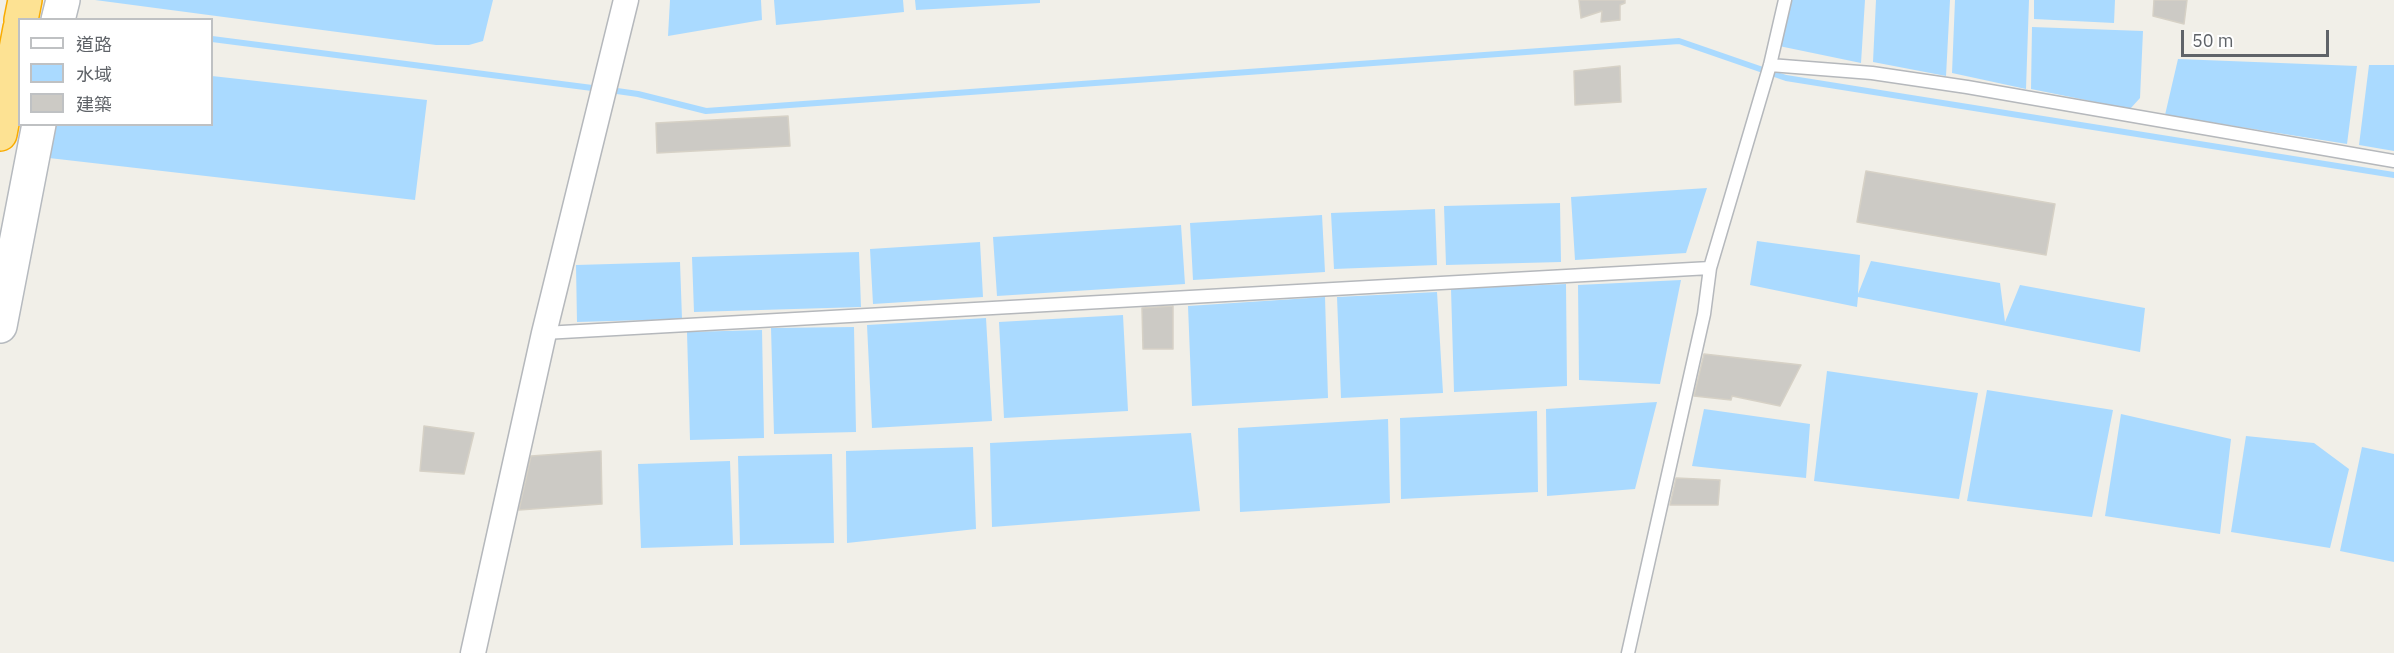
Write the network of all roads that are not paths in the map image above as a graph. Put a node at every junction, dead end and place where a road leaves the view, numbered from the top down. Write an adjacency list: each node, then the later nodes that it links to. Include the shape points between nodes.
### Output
1 (25, 0): 5 (highway)
2 (63, 0): 6 (street)
3 (626, 0): 14 (street)
4 (1785, 0): 8 (lane)
5 (21, 18)
6 (58, 18)
7 (18, 39): 10 (highway)
8 (1770, 65): 11 (lane, via 1872,73 1967,87); 12 (lane)
9 (39, 126): 13 (street)
10 (0, 134)
11 (2394, 161)
12 (1710, 268): 14 (lane); 16 (lane, via 1704,314)
13 (0, 326)
14 (544, 333): 15 (street)
15 (473, 653)
16 (1628, 653)

